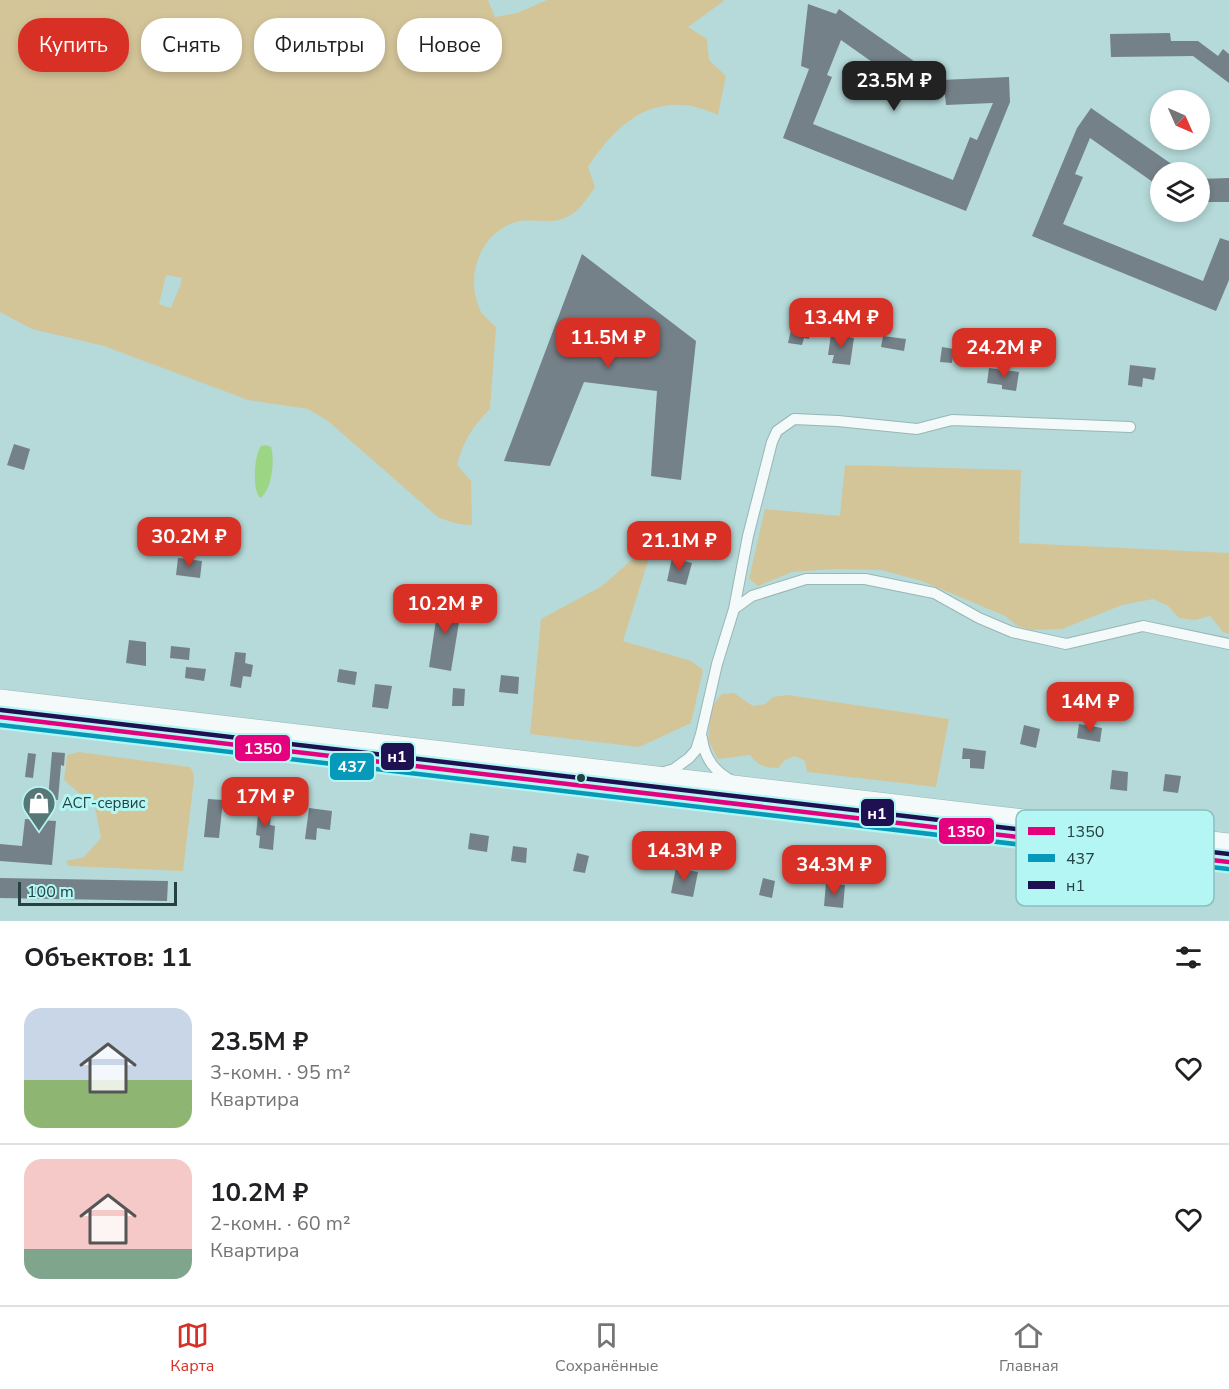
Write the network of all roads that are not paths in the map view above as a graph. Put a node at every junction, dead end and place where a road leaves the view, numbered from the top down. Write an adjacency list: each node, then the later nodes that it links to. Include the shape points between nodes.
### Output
1 (1130, 427): 2 (street, via 952,420 916,429 794,420 777,431 772,442)
2 (734, 609): 3 (street, via 752,596 806,579 865,579 934,593 1012,632 1066,644 1143,626); 6 (street)
3 (1229, 644)
4 (0, 700): 7 (highway)
5 (0, 717): 10 (highway)
6 (701, 734): 7 (street, via 696,750 680,765); 8 (street, via 714,768)
7 (646, 776): 8 (highway)
8 (754, 789): 9 (highway)
9 (1016, 819)
10 (1016, 837)
11 (1214, 842): 12 (highway)
12 (1229, 844)
13 (1214, 860): 14 (highway)
14 (1229, 862)

